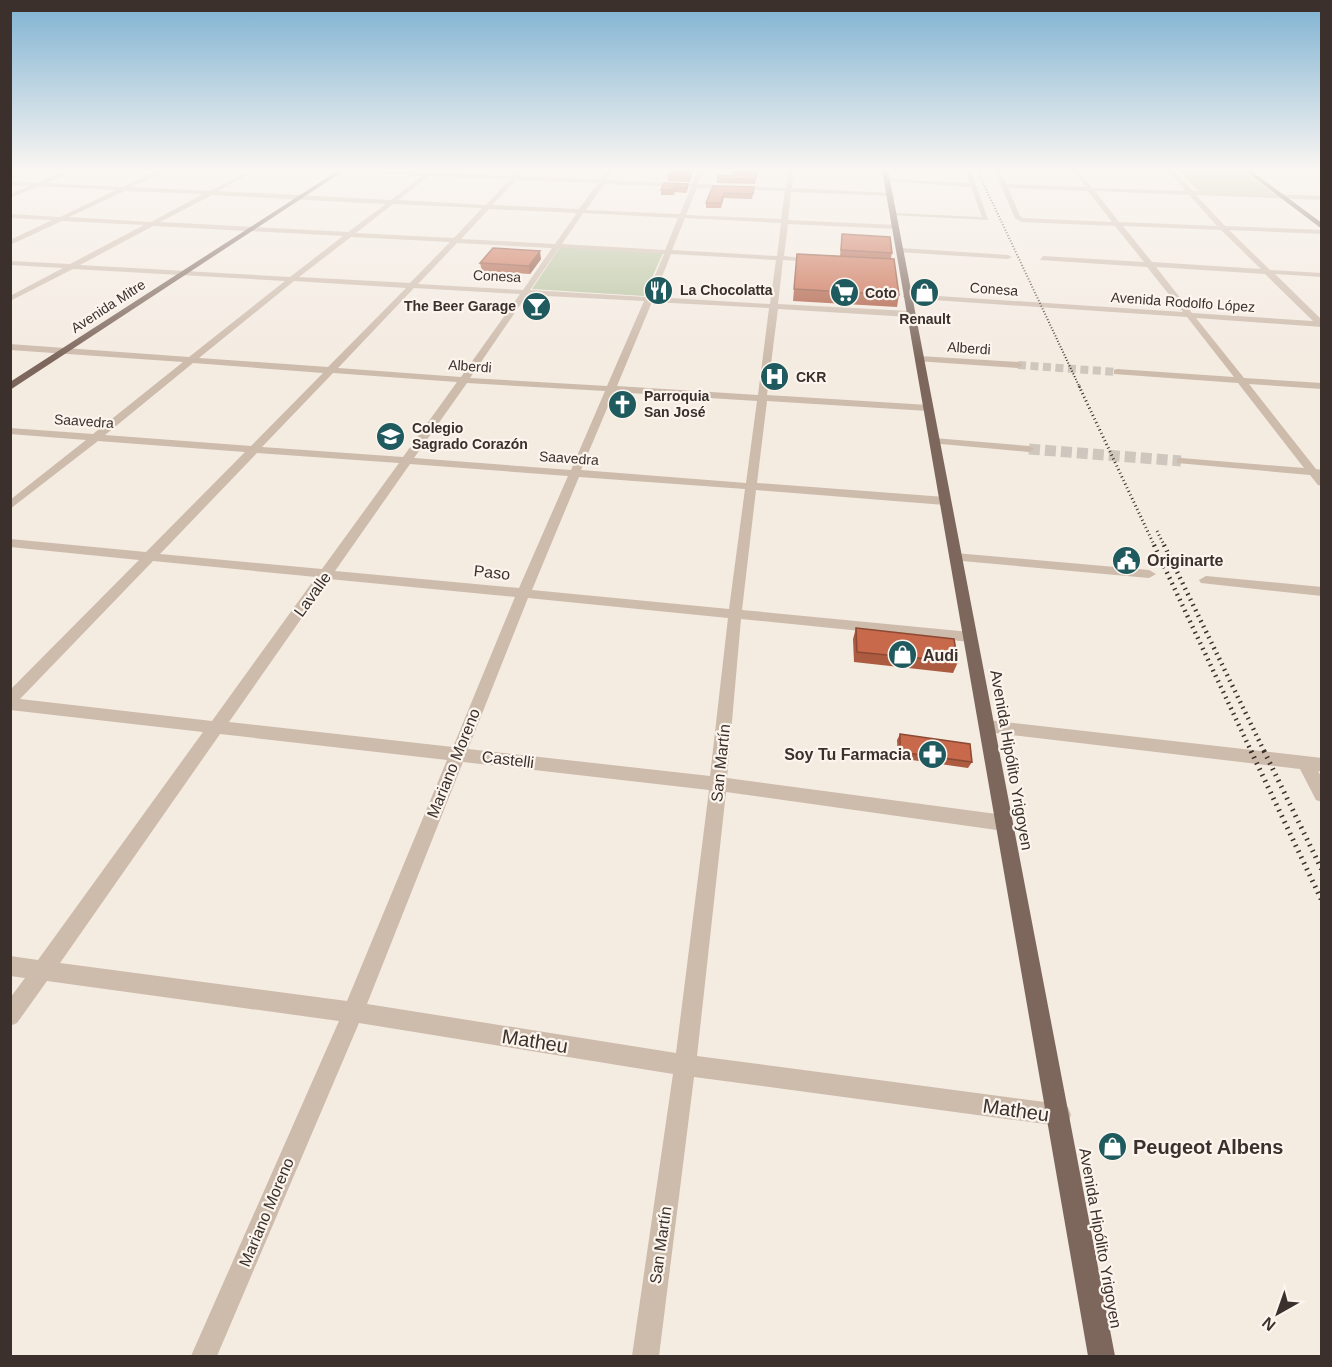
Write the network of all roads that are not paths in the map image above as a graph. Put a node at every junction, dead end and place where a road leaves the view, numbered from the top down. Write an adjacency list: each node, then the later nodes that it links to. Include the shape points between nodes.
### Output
1 (30, 234): 14 (street)
2 (133, 234): 26 (street)
3 (244, 234): 28 (main road, Avenida Mitre)
4 (325, 234): 12 (street)
5 (460, 234): 13 (street)
6 (564, 234): 15 (street, Lavalle)
7 (675, 234): 17 (street, Mariano Moreno)
8 (784, 234): 19 (street, San Martín)
9 (897, 234): 16 (main road, Avenida Hipólito Yrigoyen)
10 (1126, 234): 23 (street)
11 (1229, 234): 27 (street)
12 (349, 235): 13 (street); 30 (street)
13 (453, 241): 15 (street); 31 (street)
14 (10, 243)
15 (556, 246): 17 (street); 32 (street, Lavalle)
16 (900, 250): 18 (street); 25 (main road, Avenida Hipólito Yrigoyen)
17 (667, 252): 19 (street); 35 (street, Mariano Moreno)
18 (1008, 256)
19 (781, 258): 21 (street); 36 (street, San Martín)
20 (1042, 258): 23 (street)
21 (821, 261)
22 (10, 263): 26 (street, Conesa)
23 (1149, 264): 27 (street); 39 (street)
24 (891, 265): 25 (street)
25 (902, 266): 33 (main road, Avenida Hipólito Yrigoyen)
26 (70, 267): 28 (street, Conesa); 34 (street)
27 (1267, 271): 29 (street); 40 (street)
28 (183, 273): 30 (street, Conesa); 42 (main road, Avenida Mitre)
29 (1322, 275)
30 (292, 279): 31 (street, Conesa); 44 (street)
31 (413, 285): 32 (street, Conesa); 46 (street)
32 (525, 292): 35 (street, Conesa); 48 (street, Lavalle)
33 (907, 296): 37 (street, Conesa); 38 (main road, Avenida Hipólito Yrigoyen)
34 (10, 299)
35 (649, 299): 36 (street, Conesa); 52 (street, Mariano Moreno)
36 (775, 306): 38 (street, Conesa); 53 (street, San Martín)
37 (1043, 306): 39 (street, Avenida Rodolfo López)
38 (910, 314): 43 (main road, Avenida Hipólito Yrigoyen)
39 (1188, 315): 40 (street, Avenida Rodolfo López); 49 (street)
40 (1321, 324)
41 (10, 348): 42 (street, Alberdi)
42 (64, 352): 44 (street, Alberdi); 51 (main road, Avenida Mitre)
43 (919, 358): 45 (street, Alberdi); 54 (main road, Avenida Hipólito Yrigoyen)
44 (193, 361): 46 (street, Alberdi); 56 (street)
45 (1018, 365)
46 (328, 370): 48 (street, Alberdi); 59 (street)
47 (1117, 372): 49 (street)
48 (464, 380): 52 (street, Alberdi); 60 (street, Lavalle)
49 (1239, 381): 50 (street); 62 (street)
50 (1322, 386)
51 (10, 387)
52 (610, 388): 53 (street, Alberdi); 63 (street, Mariano Moreno)
53 (761, 398): 54 (street, Alberdi); 65 (street, San Martín)
54 (928, 408): 57 (main road, Avenida Hipólito Yrigoyen)
55 (10, 431): 56 (street, Saavedra)
56 (97, 437): 59 (street, Saavedra); 67 (street)
57 (934, 441): 58 (street); 66 (main road, Avenida Hipólito Yrigoyen)
58 (1029, 449)
59 (251, 450): 60 (street, Saavedra); 69 (street)
60 (406, 461): 63 (street, Saavedra); 71 (street, Lavalle)
61 (1181, 461): 62 (street)
62 (1318, 472): 64 (street)
63 (576, 473): 65 (street, Saavedra); 74 (street, Mariano Moreno)
64 (1322, 483)
65 (751, 487): 66 (street, Saavedra); 76 (street, San Martín)
66 (945, 501): 70 (main road, Avenida Hipólito Yrigoyen)
67 (10, 506)
68 (10, 543): 69 (street, Paso)
69 (150, 557): 71 (street, Paso); 78 (street)
70 (955, 557): 72 (street); 77 (main road, Avenida Hipólito Yrigoyen)
71 (327, 573): 74 (street, Paso); 80 (street, Lavalle)
72 (1149, 574)
73 (1206, 580): 75 (street)
74 (524, 592): 76 (street, Paso); 81 (street, Mariano Moreno)
75 (1322, 592)
76 (735, 614): 77 (street, Paso); 83 (street, San Martín)
77 (970, 637): 79 (main road, Avenida Hipólito Yrigoyen)
78 (10, 702): 80 (street, Castelli)
79 (987, 726): 82 (street); 85 (main road, Avenida Hipólito Yrigoyen)
80 (215, 729): 81 (street, Castelli); 87 (street, Lavalle)
81 (457, 753): 83 (street, Castelli); 88 (street, Mariano Moreno)
82 (1313, 764): 84 (street)
83 (718, 784): 85 (street, Castelli); 90 (street, San Martín)
84 (1322, 795)
85 (1004, 823): 91 (main road, Avenida Hipólito Yrigoyen)
86 (10, 966): 87 (street, Matheu)
87 (42, 971): 88 (street, Matheu); 89 (street, Lavalle)
88 (353, 1012): 90 (street, Matheu); 92 (street, Mariano Moreno)
89 (10, 1016)
90 (685, 1065): 91 (street, Matheu); 93 (street, San Martín)
91 (1060, 1115): 94 (main road, Avenida Hipólito Yrigoyen)
92 (204, 1356)
93 (645, 1356)
94 (1102, 1356)

